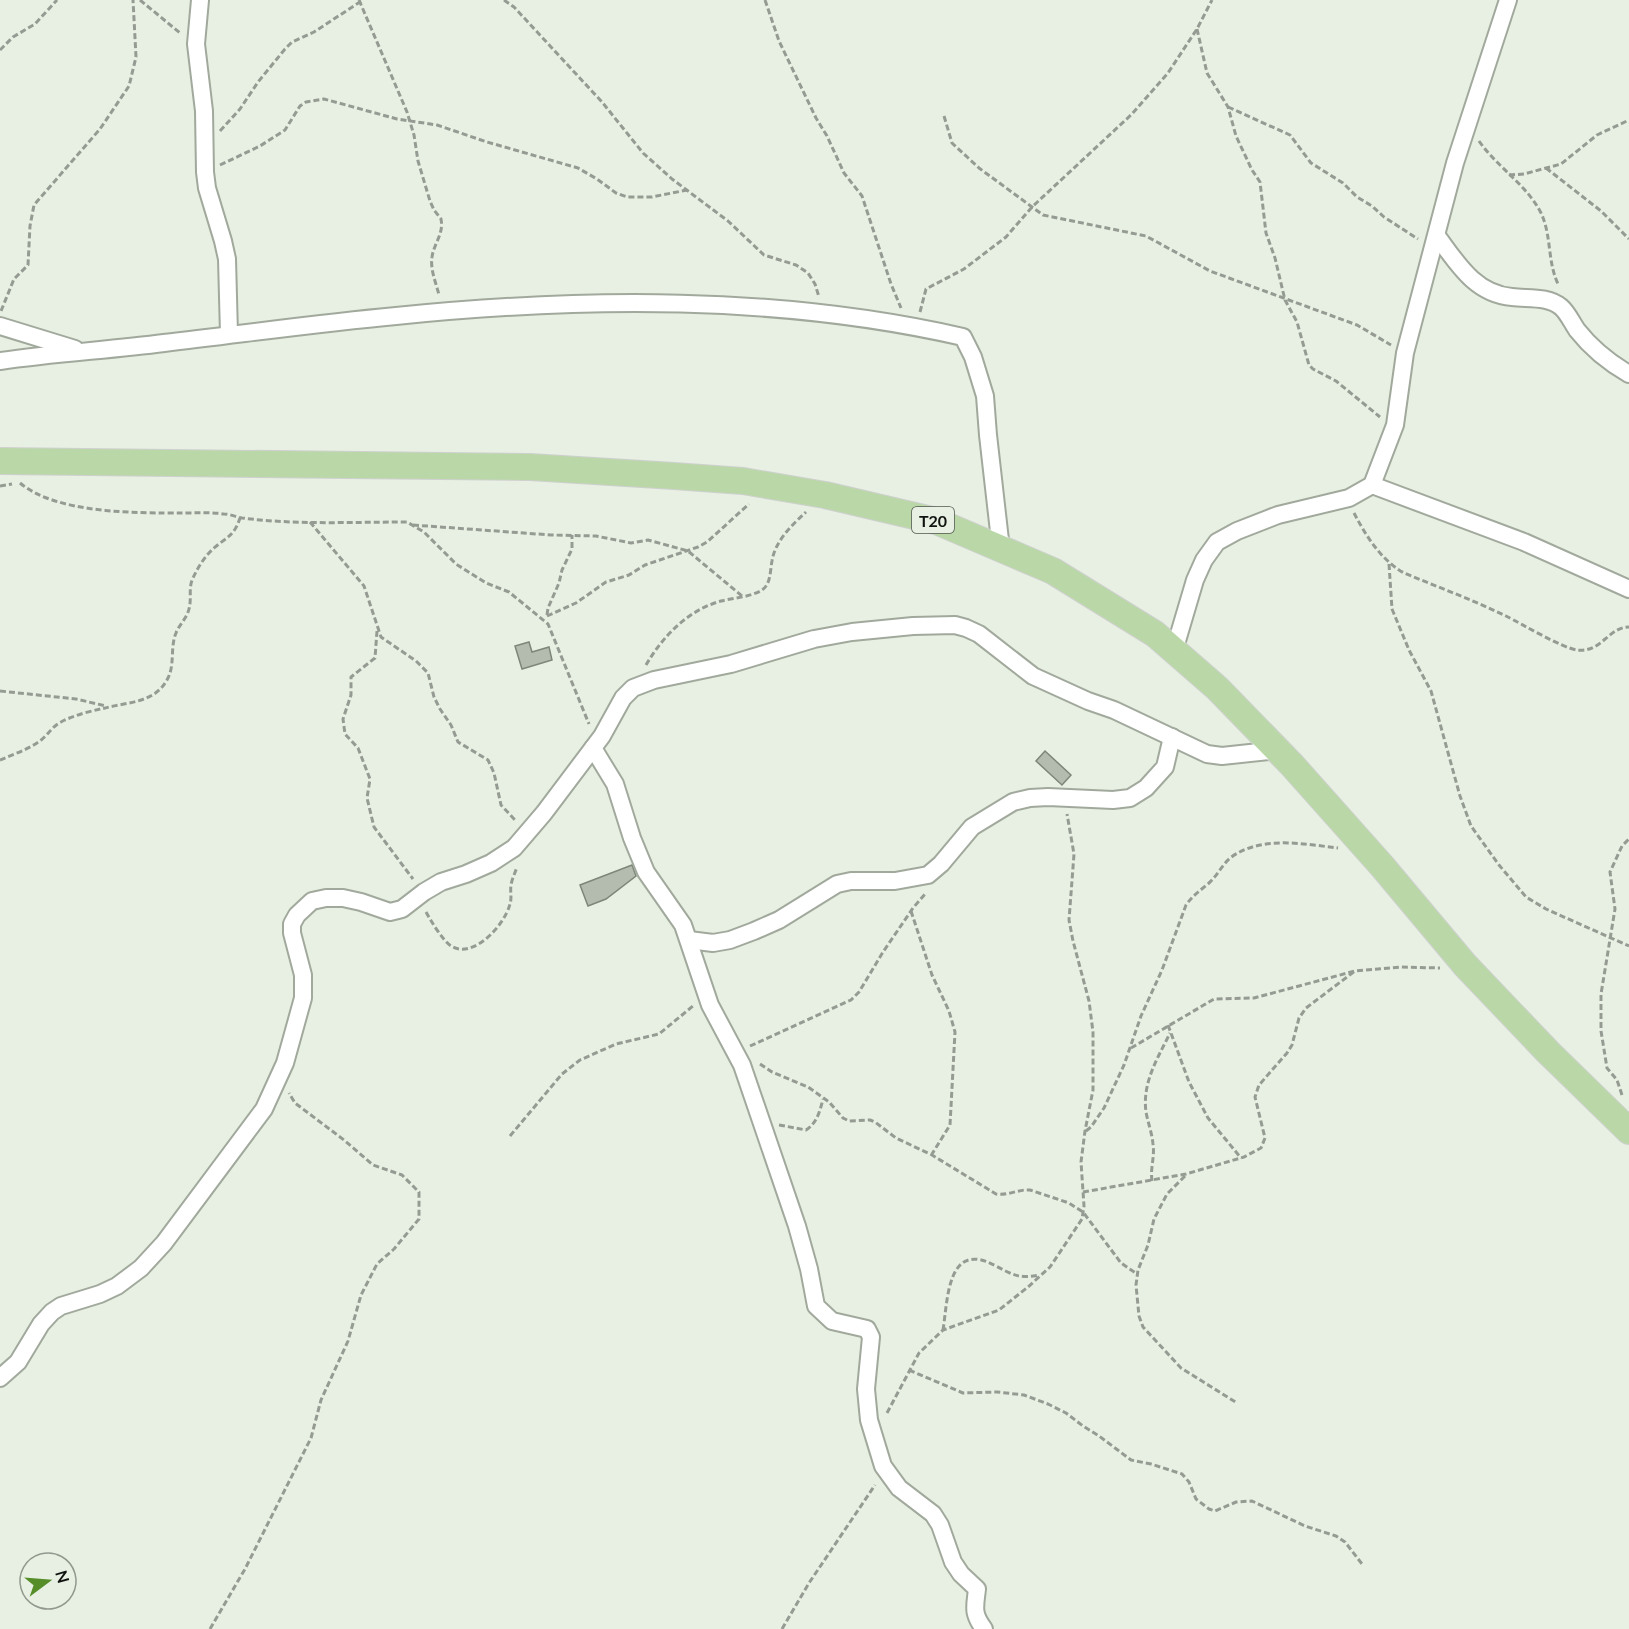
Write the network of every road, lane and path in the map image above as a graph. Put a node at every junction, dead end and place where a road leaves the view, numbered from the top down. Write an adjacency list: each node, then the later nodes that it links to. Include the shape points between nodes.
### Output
1 (57, 0): 12 (path, via 35,24)
2 (133, 0): 30 (path, via 136,57 129,86 100,129 34,205 28,265 14,279)
3 (140, 0): 11 (path)
4 (200, 0): 11 (street)
5 (361, 0): 15 (path); 18 (path, via 314,33 292,42)
6 (504, 0): 22 (path, via 602,102 643,153)
7 (765, 0): 32 (path, via 779,40 816,118 844,173 862,196 891,284)
8 (1508, 0): 17 (street)
9 (1211, 1): 10 (path)
10 (1197, 29): 13 (path, via 1207,73); 23 (path, via 1168,72 1132,114)
11 (196, 44): 18 (street)
12 (0, 50)
13 (1228, 107): 25 (path, via 1290,135 1311,163 1398,227 1416,238); 27 (path, via 1236,136 1260,182 1266,233)
14 (944, 116): 23 (path, via 952,143)
15 (409, 120): 20 (path, via 324,99 306,102 285,130); 22 (path, via 578,168 627,197); 28 (path, via 430,201 442,223 432,270)
16 (1629, 120): 19 (path, via 1597,135 1568,160)
17 (1468, 125): 21 (path); 25 (street)
18 (205, 148): 20 (street)
19 (1545, 168): 21 (path); 24 (path, via 1601,211)
20 (205, 172): 33 (street, via 227,260)
21 (1509, 175): 26 (path, via 1541,213 1553,275)
22 (687, 190): 29 (path, via 765,255 808,273 815,284)
23 (1032, 207): 27 (path, via 1043,215 1146,236 1210,271); 32 (path, via 980,258 926,290)
24 (1629, 239)
25 (1436, 241): 35 (street); 37 (street, via 1470,279 1488,291 1563,308 1590,346)
26 (1561, 291)
27 (1285, 300): 35 (path, via 1357,325); 38 (path, via 1297,322 1309,365)
28 (442, 312): 29 (street, via 654,304); 33 (street)
29 (822, 314): 32 (street)
30 (0, 316)
31 (0, 326): 34 (street)
32 (913, 326): 48 (street, via 963,337 973,357 985,396)
33 (229, 334): 34 (street)
34 (84, 351): 36 (street)
35 (1405, 353): 38 (street)
36 (0, 361)
37 (1629, 374)
38 (1395, 425): 40 (street)
39 (7, 469): 41 (main road, T20, via 530,467); 44 (path, via 31,492 72,505 134,513 225,514)
40 (1372, 485): 43 (street); 51 (street, via 1524,542)
41 (770, 486): 42 (main road, T20); 49 (path, via 707,542)
42 (825, 495): 48 (main road, T20, via 936,521); 52 (path, via 787,531 772,559 769,582 762,590)
43 (1349, 498): 50 (path, via 1368,537); 57 (street, via 1278,515 1217,542 1195,580)
44 (240, 518): 45 (path); 60 (path, via 236,530 208,555 192,579 190,607 176,633 168,680 159,691 144,699)
45 (310, 522): 46 (path); 56 (path, via 364,586)
46 (411, 524): 47 (path); 54 (path, via 456,564 509,592)
47 (572, 535): 49 (path, via 631,543 648,540); 53 (path, via 572,549)
48 (1001, 549): 57 (main road, T20, via 1053,571 1155,634)
49 (688, 551): 52 (path); 53 (path, via 606,582 576,603)
50 (1389, 564): 55 (path, via 1570,648 1586,650 1604,642 1616,629); 72 (path, via 1392,609 1431,691 1471,826 1526,897)
51 (1629, 589)
52 (742, 596): 58 (path, via 696,611 675,627)
53 (547, 616): 54 (path)
54 (546, 621): 62 (path)
55 (1629, 627)
56 (377, 629): 66 (path, via 381,637 428,673 434,697 459,742 488,760 501,805); 70 (path, via 375,658 351,677 351,695 343,724 348,739 363,756 370,779 367,798 374,827)
57 (1174, 651): 63 (main road, T20)
58 (633, 688): 61 (street, via 814,639 852,632 955,625 979,634 1033,676); 62 (street)
59 (0, 691): 60 (path, via 76,699)
60 (107, 707): 64 (path, via 63,721 38,743)
61 (1172, 737): 63 (street, via 1207,754 1222,756); 65 (street, via 1165,767 1146,788 1130,798)
62 (595, 746): 66 (street); 73 (street, via 615,784 640,861)
63 (1278, 750): 68 (main road, T20)
64 (0, 760)
65 (1063, 798): 73 (street, via 1013,802 972,827 928,875 837,884 754,931 713,943); 86 (path, via 1074,854 1069,920 1093,1032 1093,1090)
66 (524, 836): 70 (street, via 514,848 491,862); 70 (path, via 507,913 475,946 459,949 447,942)
67 (1629, 839): 72 (path, via 1610,872 1615,909)
68 (1370, 852): 76 (main road, T20); 80 (path, via 1275,843 1255,845 1228,860 1186,905)
69 (930, 890): 71 (path)
70 (420, 895): 82 (street, via 402,909 390,912 343,898 326,898 312,901 297,915 292,933 303,975 303,998)
71 (911, 911): 81 (path, via 851,1000); 89 (path, via 955,1032 950,1125)
72 (1610, 938): 74 (path); 83 (path, via 1601,994 1602,1031 1607,1068 1621,1086)
73 (689, 940): 77 (street)
74 (1629, 946)
75 (1355, 971): 76 (path, via 1423,967); 78 (path, via 1254,999 1214,999); 90 (path, via 1306,1008 1299,1018 1292,1045 1256,1092 1263,1144)
76 (1472, 972): 87 (main road, T20)
77 (708, 997): 81 (street); 88 (path, via 659,1034 616,1044 580,1060 562,1074)
78 (1168, 1025): 79 (path); 80 (path)
79 (1170, 1033): 90 (path, via 1208,1118); 92 (path, via 1150,1072 1146,1100 1153,1145)
80 (1130, 1049): 86 (path, via 1104,1108)
81 (740, 1050): 84 (path); 85 (street)
82 (280, 1078): 99 (street, via 264,1109 157,1252 117,1286 52,1312 18,1362); 104 (path, via 295,1103 373,1165 402,1175 419,1192 419,1219 377,1264 361,1295 348,1341 321,1400 311,1438)
83 (1622, 1097)
84 (823, 1099): 85 (path, via 817,1118 806,1130); 89 (path, via 843,1118 875,1122)
85 (759, 1118): 102 (street, via 797,1226 816,1306 832,1321 867,1329 871,1337 866,1379 869,1420)
86 (1085, 1131): 93 (path)
87 (1629, 1131)
88 (510, 1136)
89 (932, 1155): 94 (path, via 996,1194 1030,1190)
90 (1241, 1158): 91 (path)
91 (1186, 1174): 92 (path); 95 (path, via 1159,1206)
92 (1152, 1181): 93 (path)
93 (1083, 1192): 94 (path)
94 (1083, 1212): 95 (path, via 1122,1263); 96 (path, via 1076,1229)
95 (1137, 1274): 100 (path, via 1143,1327 1181,1368)
96 (1041, 1275): 97 (path, via 999,1310); 97 (path, via 1012,1275 985,1261 960,1263 950,1285)
97 (943, 1330): 98 (path, via 919,1353)
98 (909, 1370): 101 (path); 103 (path, via 963,1393 1024,1395 1048,1404 1131,1460 1182,1474 1196,1499 1209,1509 1222,1510 1236,1502 1252,1501 1336,1536)
99 (0, 1378)
100 (1237, 1403)
101 (886, 1413)
102 (883, 1466): 105 (path, via 869,1497); 106 (street, via 899,1488 933,1514 940,1525 952,1563 977,1590 975,1611)
103 (1362, 1564)
104 (210, 1629)
105 (782, 1629)
106 (984, 1629)

